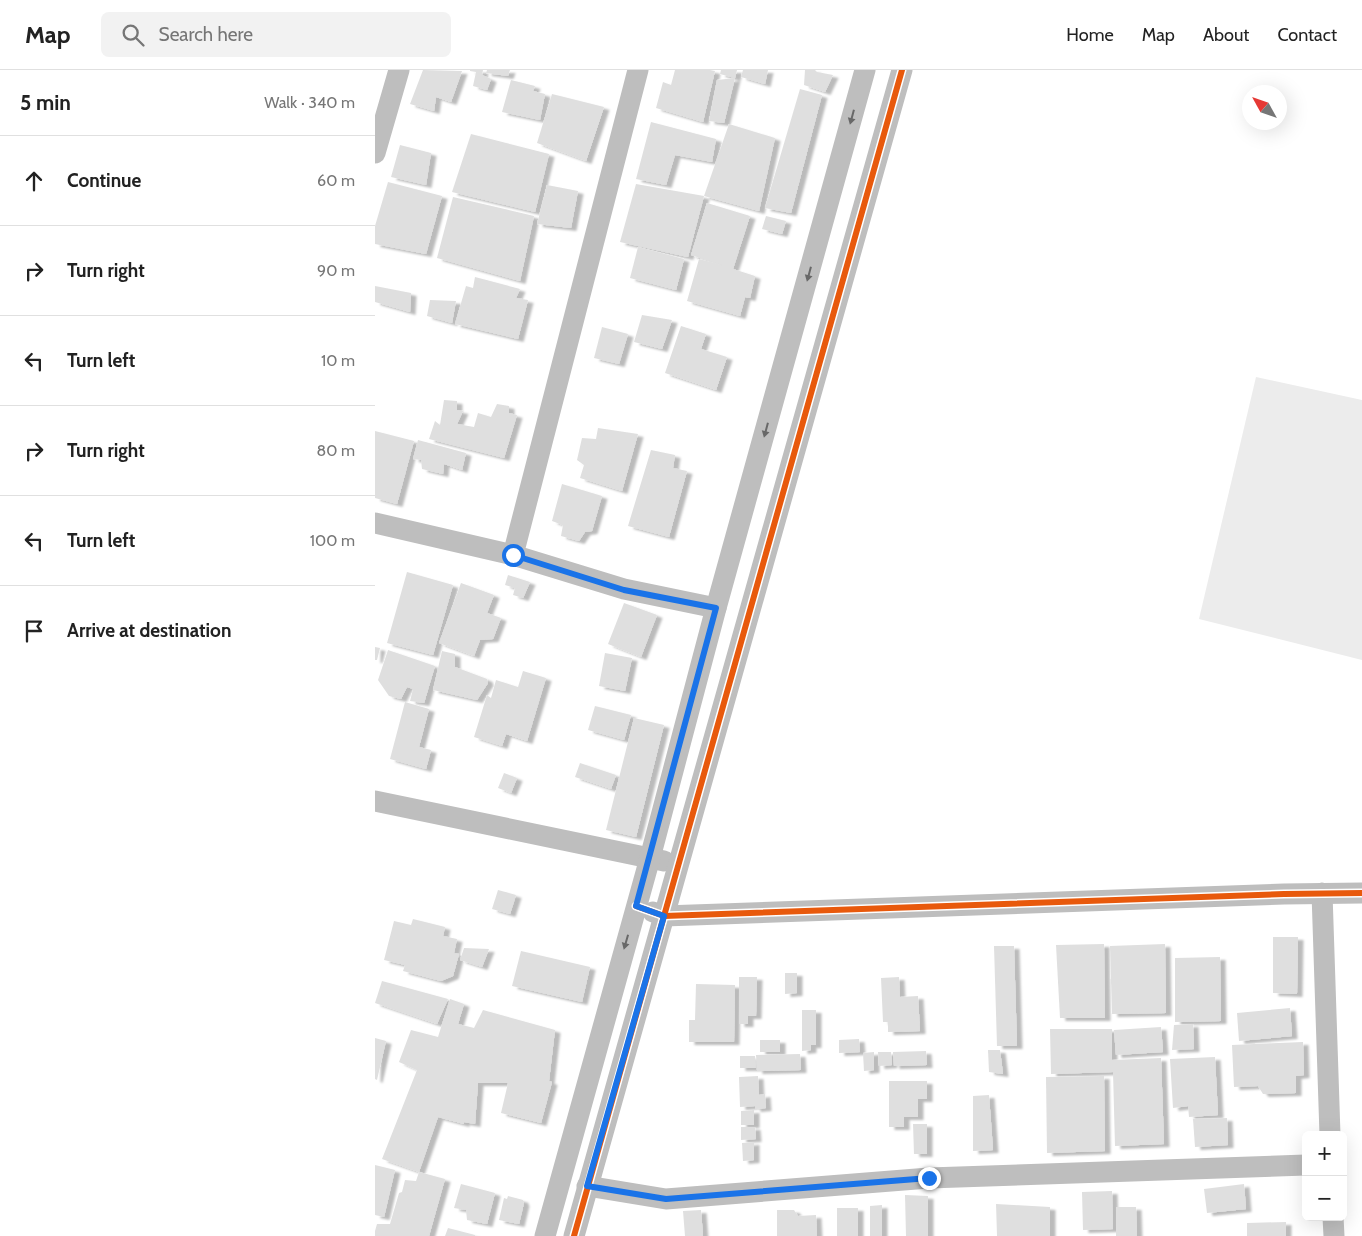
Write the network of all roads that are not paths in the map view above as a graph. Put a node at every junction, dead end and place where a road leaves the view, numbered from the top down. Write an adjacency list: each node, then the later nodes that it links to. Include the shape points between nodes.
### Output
1 (399, 70): 5 (street)
2 (638, 70): 7 (street)
3 (865, 70): 8 (street, one-way to 8)
4 (902, 70): 11 (street)
5 (375, 153)
6 (375, 523): 7 (street)
7 (513, 555): 8 (street, via 624,590)
8 (716, 608): 10 (street)
9 (375, 801): 10 (street)
10 (650, 858): 11 (street); 14 (street)
11 (679, 864): 15 (street)
12 (1322, 893): 13 (street); 15 (street); 16 (street)
13 (1362, 893)
14 (636, 906): 15 (street); 20 (street, one-way to 20)
15 (664, 916): 18 (street)
16 (1330, 1131)
17 (1302, 1165): 18 (street, via 929,1178 666,1199)
18 (587, 1186): 21 (street)
19 (1333, 1221): 22 (street)
20 (545, 1236)
21 (574, 1236)
22 (1334, 1236)

